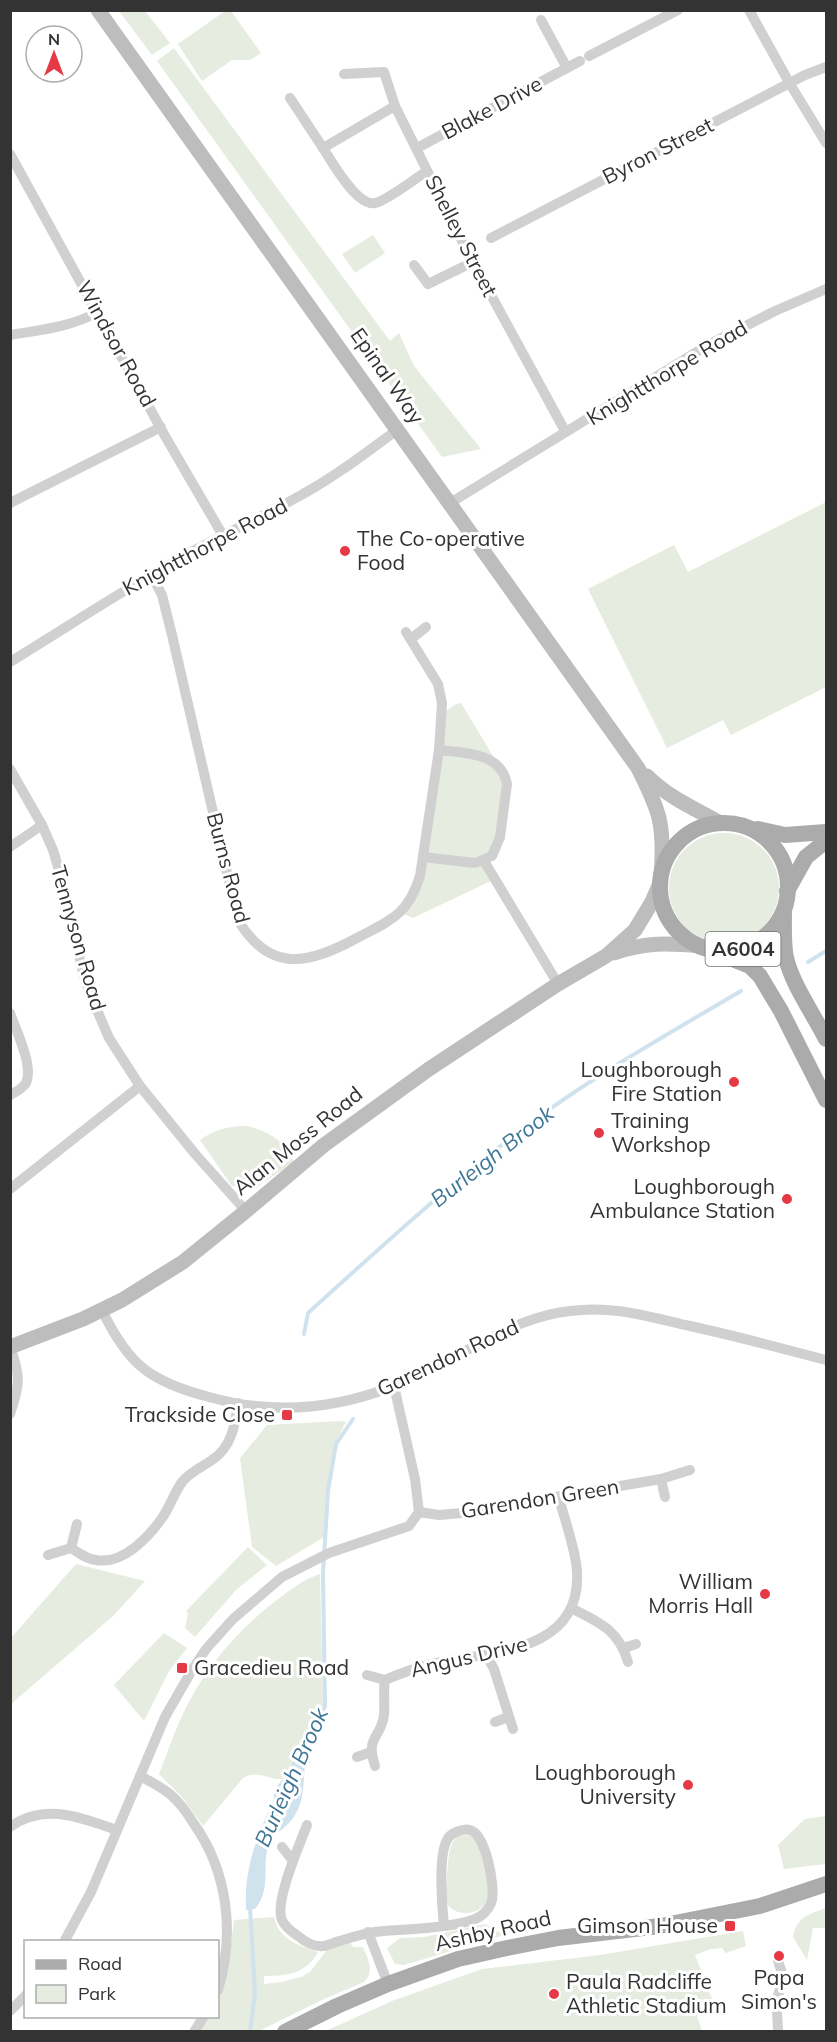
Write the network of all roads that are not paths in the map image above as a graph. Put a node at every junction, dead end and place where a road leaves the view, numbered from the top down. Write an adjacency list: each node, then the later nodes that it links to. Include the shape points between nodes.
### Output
1 (98, 10): 23 (street, Epinal Way)
2 (678, 10): 5 (street, Blake Drive)
3 (748, 10): 8 (street)
4 (541, 20): 5 (street, Blake Drive)
5 (567, 68): 13 (street, Blake Drive)
6 (826, 68): 8 (street, Byron Street)
7 (344, 74): 10 (street, Shelley Street, via 384,72)
8 (790, 84): 11 (street); 16 (street, Byron Street)
9 (290, 98): 12 (street)
10 (394, 106): 12 (street); 13 (street, Shelley Street)
11 (826, 143)
12 (323, 148): 15 (street, via 357,196 367,203 377,203)
13 (417, 148): 15 (street, Shelley Street)
14 (10, 154): 20 (street, Windsor Road)
15 (427, 171): 17 (street, Shelley Street)
16 (491, 238)
17 (473, 262): 18 (street, via 428,284); 24 (street, Shelley Street)
18 (414, 265)
19 (826, 289): 24 (street, Knightthorpe Road, via 708,345)
20 (98, 312): 21 (street, via 60,327); 22 (street, Windsor Road)
21 (10, 335)
22 (161, 427): 25 (street); 27 (street, Windsor Road)
23 (397, 430): 26 (street, Epinal Way); 27 (street, Knightthorpe Road, via 303,494)
24 (566, 431): 26 (street, Knightthorpe Road)
25 (10, 503)
26 (450, 503): 32 (street, Epinal Way)
27 (222, 534): 28 (street, Knightthorpe Road)
28 (151, 574): 30 (street, Knightthorpe Road); 40 (street, Burns Road, via 162,595 238,920 255,944 266,952 290,959 317,956 341,947 401,912 415,894)
29 (426, 627): 31 (street, Burns Road, via 409,635 441,692)
30 (10, 662)
31 (439, 750): 40 (street, Burns Road); 41 (street, via 481,756 500,767 505,776 500,837 492,856)
32 (638, 768): 34 (street, Epinal Way, via 679,802); 42 (street, Epinal Way, via 663,830)
33 (10, 770): 35 (street, Tennyson Road)
34 (719, 822): 36 (main road, A6004); 42 (main road, A6004, via 697,828 677,842)
35 (42, 825): 39 (street); 49 (street, Tennyson Road, via 62,877 90,994 109,1038)
36 (754, 829): 37 (main road, A6004, via 785,835); 43 (main road, A6004, via 771,841 781,857 786,874)
37 (826, 832)
38 (826, 841): 43 (main road, A6004, via 806,857)
39 (10, 847)
40 (423, 857): 41 (street, via 464,863)
41 (484, 861): 46 (street)
42 (661, 879): 44 (main road, A6004, via 661,900 670,923 683,937); 45 (street, Alan Moss Road, via 635,930)
43 (786, 900): 44 (main road, A6004, via 774,928 759,942 742,950); 48 (main road, A6004, via 787,959)
44 (705, 948): 45 (street, Alan Moss Road, via 656,943); 51 (main road, A6004, via 750,966 760,976)
45 (606, 956): 46 (street, Alan Moss Road)
46 (558, 984): 53 (street, Alan Moss Road, via 333,1138)
47 (10, 1013): 50 (street, via 28,1073 26,1083)
48 (826, 1038)
49 (140, 1086): 52 (street); 53 (street, Tennyson Road)
50 (10, 1095)
51 (826, 1101)
52 (10, 1189)
53 (246, 1211): 54 (street, Alan Moss Road, via 183,1262)
54 (102, 1310): 55 (street, Alan Moss Road); 58 (street, Garendon Road, via 128,1353 156,1379 182,1390)
55 (10, 1347): 59 (street, Alan Moss Road, via 18,1369 18,1391)
56 (826, 1360): 57 (street, Garendon Road, via 624,1310 582,1310 523,1322)
57 (394, 1386): 58 (street, Garendon Road, via 342,1402 306,1407); 64 (street)
58 (238, 1403): 66 (street, via 235,1428 226,1446 184,1479 163,1517 129,1552 114,1560 98,1561)
59 (10, 1414)
60 (690, 1470): 61 (street, Garendon Green)
61 (661, 1479): 62 (street); 63 (street, Garendon Green)
62 (665, 1497)
63 (559, 1498): 64 (street, Garendon Green, via 462,1513); 68 (street, Angus Drive, via 578,1571)
64 (419, 1512): 81 (street, via 409,1526 325,1554 282,1577 227,1624 206,1649 165,1717)
65 (77, 1524): 66 (street)
66 (71, 1548): 67 (street)
67 (48, 1555)
68 (571, 1608): 70 (street, via 603,1625); 71 (street, Angus Drive, via 559,1627 536,1642)
69 (636, 1644): 70 (street)
70 (624, 1648): 72 (street)
71 (486, 1654): 74 (street, Angus Drive, via 402,1672); 75 (street)
72 (628, 1662)
73 (367, 1675): 74 (street, Angus Drive)
74 (385, 1680): 78 (street, Angus Drive, via 384,1716)
75 (508, 1717): 76 (street); 77 (street)
76 (495, 1722)
77 (513, 1729)
78 (371, 1752): 79 (street); 80 (street)
79 (357, 1757)
80 (375, 1766)
81 (140, 1776): 84 (street); 93 (street, via 173,1797 202,1835 213,1858 222,1884 227,1932)
82 (307, 1825): 86 (street)
83 (10, 1827): 84 (street, via 20,1820 51,1812)
84 (117, 1830): 90 (street, via 91,1892)
85 (282, 1848): 86 (street)
86 (293, 1861): 89 (street, via 280,1905 281,1919 287,1928 311,1944 322,1946)
87 (826, 1884): 92 (main road, Ashby Road, via 760,1906 660,1926 558,1938 458,1959)
88 (444, 1926): 88 (street, via 441,1902 445,1845 451,1835 471,1830 484,1843 493,1899 482,1916); 89 (street)
89 (368, 1932): 92 (street)
90 (65, 1940)
91 (778, 1961): 99 (street, via 784,1982 778,1995)
92 (388, 1984): 98 (main road, Ashby Road)
93 (219, 1986)
94 (24, 1997): 95 (street)
95 (10, 2011)
96 (203, 2018): 97 (street)
97 (194, 2031)
98 (285, 2031)
99 (778, 2031)

